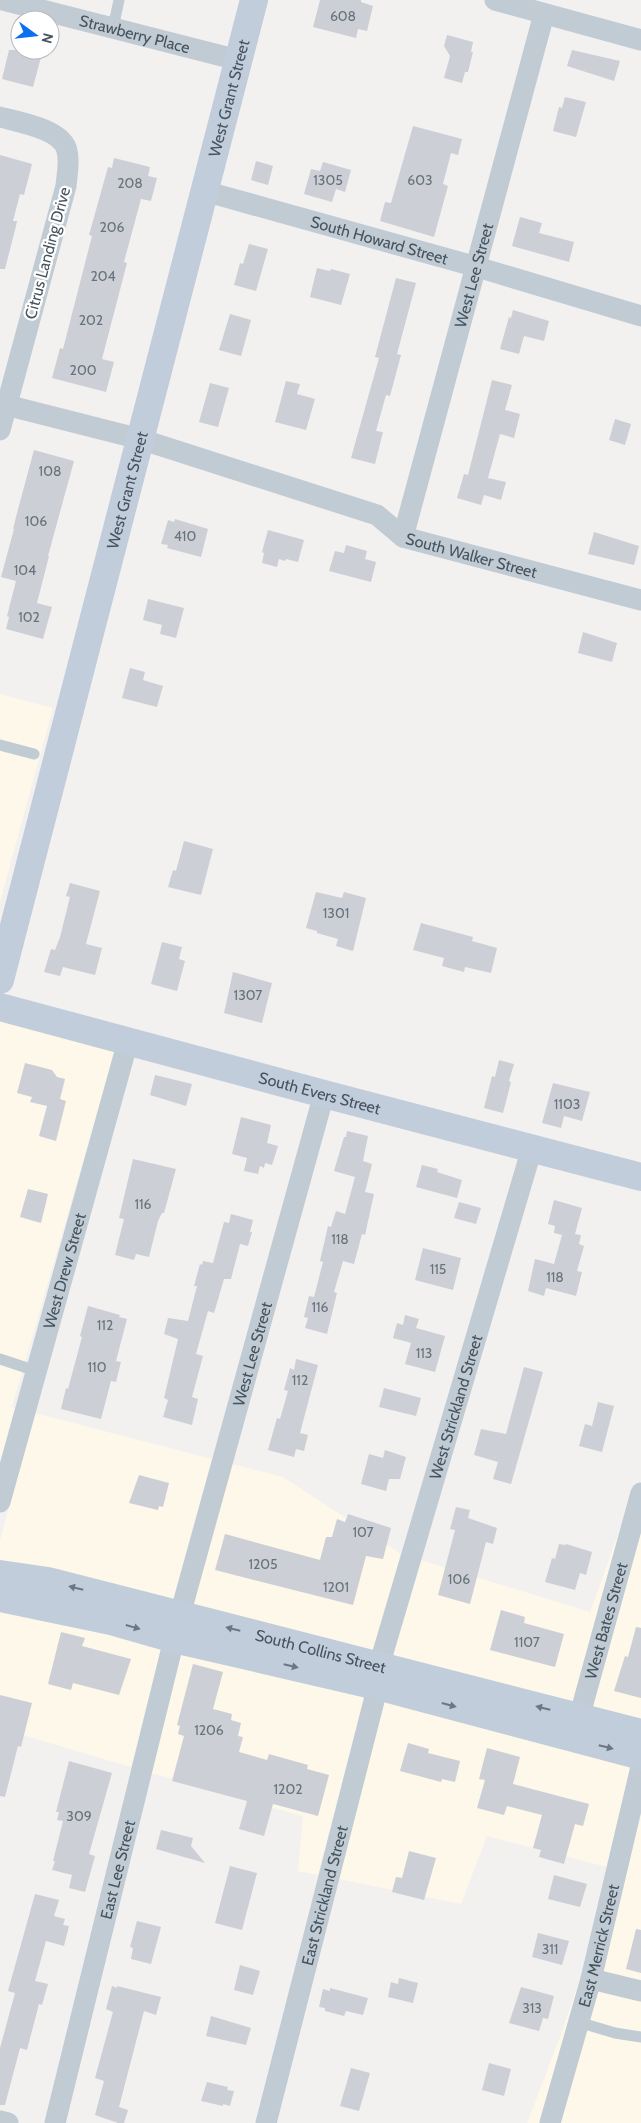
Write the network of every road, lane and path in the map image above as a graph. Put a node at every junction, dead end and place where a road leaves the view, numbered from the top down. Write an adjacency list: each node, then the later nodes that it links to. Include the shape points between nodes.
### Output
1 (3, 0): 6 (street, Strawberry Place)
2 (119, 0): 6 (lane)
3 (254, 0): 8 (street, West Grant Street)
4 (495, 0): 5 (street)
5 (544, 14): 7 (street); 11 (street, West Lee Street)
6 (113, 28): 8 (street, Strawberry Place)
7 (641, 40)
8 (238, 60): 10 (street, West Grant Street)
9 (0, 117): 13 (street, Citrus Landing Drive, via 53,134 67,148 69,167)
10 (204, 191): 11 (street, South Howard Street); 15 (street, West Grant Street)
11 (477, 267): 12 (street, South Howard Street); 16 (street, West Lee Street)
12 (641, 316)
13 (6, 405): 14 (street, Citrus Landing Drive); 15 (street, South Walker Street)
14 (0, 430)
15 (140, 439): 16 (street, South Walker Street, via 377,515); 20 (street, West Grant Street)
16 (403, 537): 17 (street, South Walker Street)
17 (641, 600)
18 (0, 745): 19 (lane)
19 (34, 754)
20 (0, 980)
21 (0, 1007): 22 (street, South Evers Street)
22 (128, 1040): 23 (street, South Evers Street); 27 (street, West Drew Street)
23 (324, 1094): 24 (street, South Evers Street); 32 (street, West Lee Street)
24 (532, 1148): 25 (street, South Evers Street); 33 (street, West Strickland Street)
25 (641, 1177)
26 (0, 1359): 27 (lane)
27 (36, 1371): 29 (street, West Drew Street)
28 (641, 1493): 34 (street, West Bates Street)
29 (0, 1502)
30 (0, 1574): 32 (street, South Collins Street, one-way to 30, via 48,1581)
31 (0, 1598): 32 (street, South Collins Street, one-way to 32, via 111,1621)
32 (177, 1627): 33 (street, South Collins Street); 44 (street, East Lee Street)
33 (378, 1676): 34 (street, South Collins Street, one-way to 33); 36 (street, South Collins Street, one-way to 36); 45 (street, East Strickland Street)
34 (580, 1718): 35 (street, South Collins Street)
35 (641, 1734)
36 (641, 1756)
37 (641, 1767): 38 (street, East Merrick Street)
38 (591, 1979): 39 (street); 40 (street, East Merrick Street)
39 (641, 1991)
40 (578, 2022): 41 (lane); 46 (street, East Merrick Street)
41 (641, 2037)
42 (0, 2121): 43 (street)
43 (8, 2123)
44 (54, 2123)
45 (266, 2123)
46 (550, 2123)

